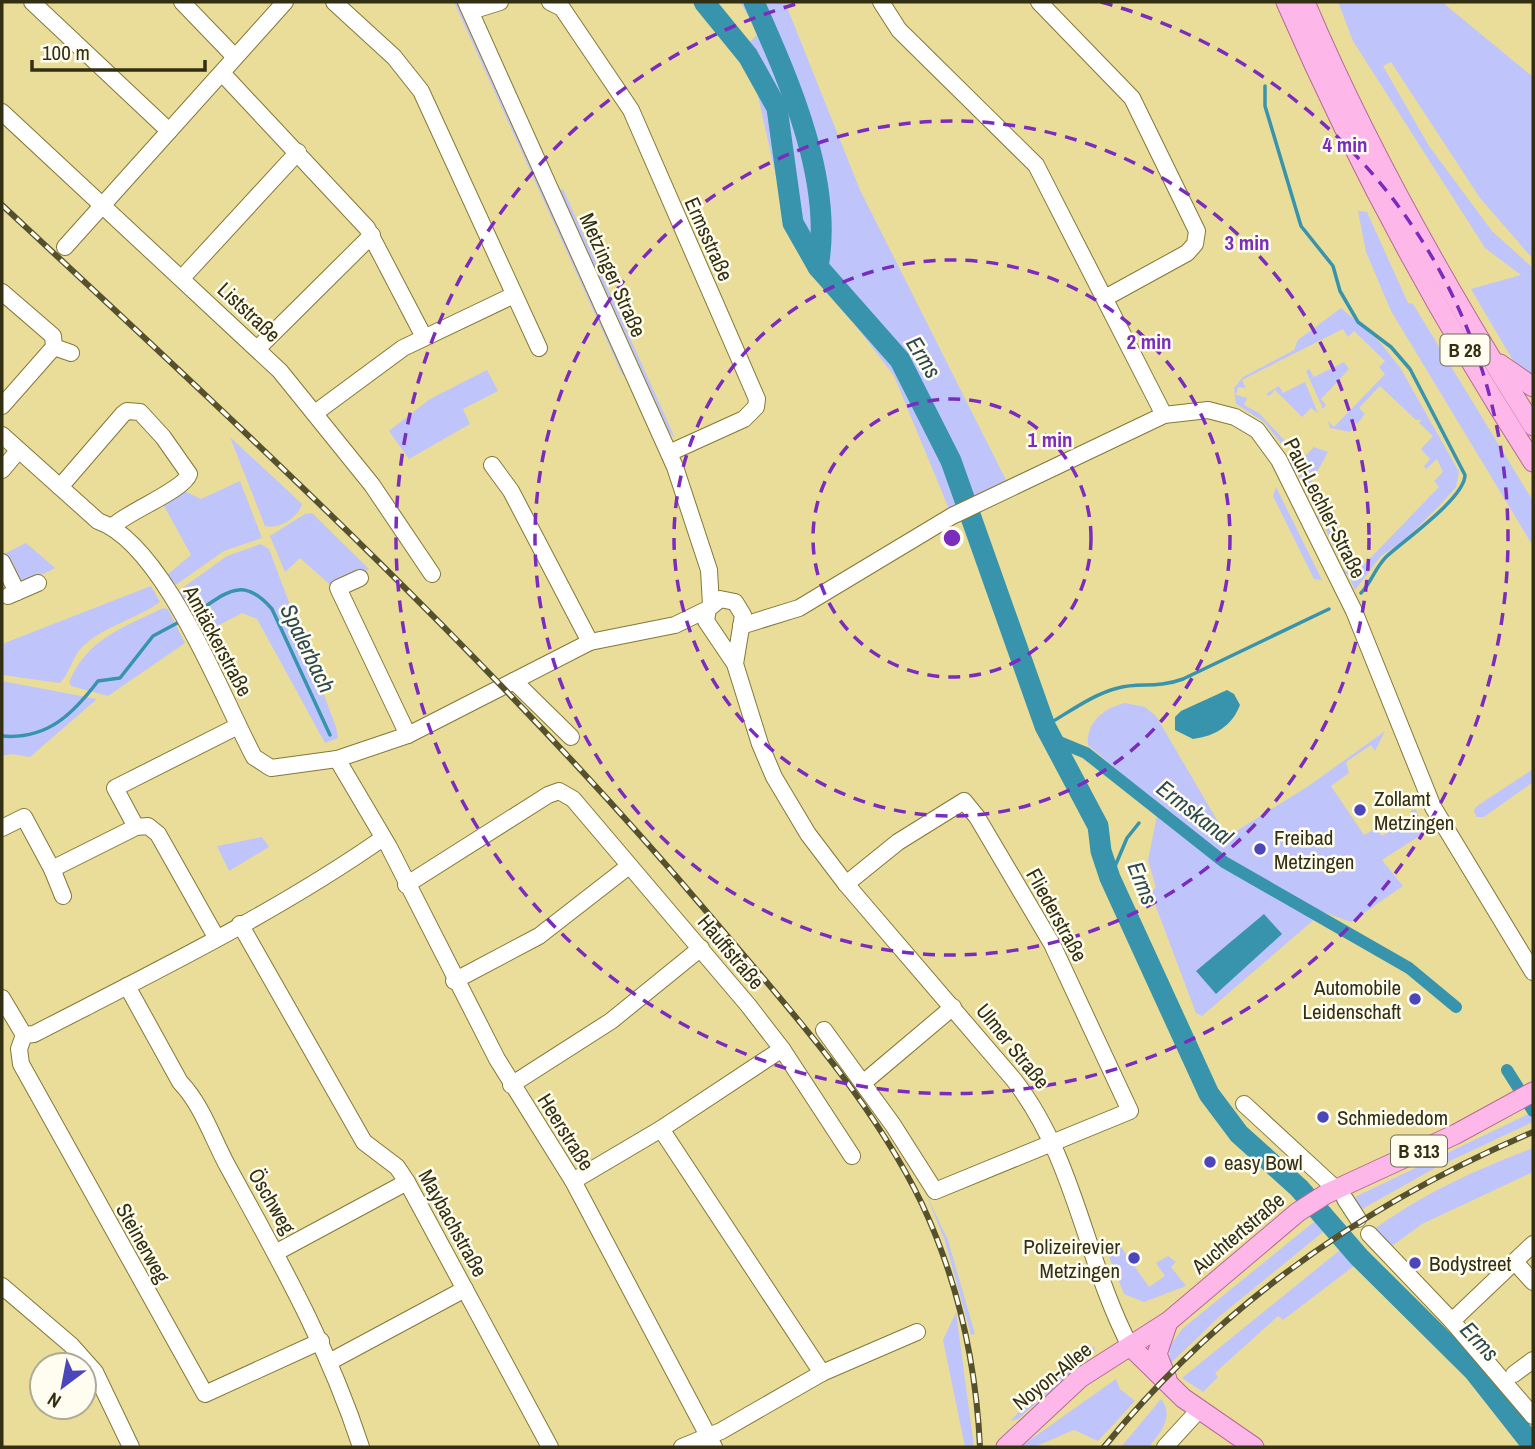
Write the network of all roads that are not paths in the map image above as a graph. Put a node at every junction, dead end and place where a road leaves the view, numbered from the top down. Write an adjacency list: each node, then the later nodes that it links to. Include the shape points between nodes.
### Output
1 (32, 2): 15 (street)
2 (182, 2): 12 (street)
3 (285, 2): 12 (street)
4 (334, 2): 22 (street, via 394,57 421,91)
5 (500, 2): 11 (street)
6 (881, 2): 23 (street, via 899,30 1030,158)
7 (1039, 2): 23 (street, via 1132,98 1196,231 1195,244 1187,253)
8 (1286, 2): 38 (main road, B 28, via 1400,237)
9 (1305, 2): 29 (main road, B 28, via 1391,178)
10 (561, 4): 37 (street, Ermsstraße, via 631,110 757,399 756,408 744,419)
11 (468, 6): 37 (street, Metzinger Straße)
12 (234, 56): 13 (street)
13 (222, 73): 15 (street); 16 (street)
14 (2, 112): 17 (street, Liststraße)
15 (169, 131): 17 (street)
16 (298, 152): 18 (street); 20 (street)
17 (103, 205): 19 (street); 20 (street, Liststraße)
18 (372, 235): 24 (street); 26 (street)
19 (65, 247)
20 (182, 278): 26 (street, Liststraße)
21 (2, 292): 25 (street, via 53,336)
22 (514, 295): 24 (street); 27 (street)
23 (1105, 298): 33 (street)
24 (424, 337): 32 (street)
25 (54, 346): 28 (street); 31 (street)
26 (258, 348): 32 (street, Liststraße)
27 (540, 348)
28 (71, 353)
29 (1488, 354): 30 (main road); 34 (main road, B 28)
30 (1533, 387)
31 (2, 406)
32 (315, 414): 45 (street, Liststraße, via 404,528)
33 (1164, 415): 50 (street, Paul-Lechler-Straße, via 952,516 799,608); 72 (street, Paul-Lechler-Straße, via 1208,410 1235,417 1256,430 1279,460 1354,611 1433,807)
34 (1533, 426)
35 (2, 435): 36 (street, Amtäckerstraße)
36 (19, 451): 40 (street); 41 (street, Amtäckerstraße)
37 (669, 453): 44 (street, Metzinger Straße)
38 (1533, 462)
39 (492, 465): 54 (street, via 511,491)
40 (2, 470)
41 (60, 486): 42 (street, Amtäckerstraße, via 99,521); 42 (street, via 123,414 140,412 188,474 182,486)
42 (113, 526): 57 (street, Amtäckerstraße, via 139,552 186,620)
43 (2, 562): 47 (street, via 12,594)
44 (709, 570): 48 (street, Metzinger Straße); 49 (street, Metzinger Straße)
45 (432, 574)
46 (360, 578): 58 (street, via 338,588)
47 (38, 583)
48 (734, 603): 49 (street, via 720,599); 50 (street); 52 (street, Ulmer Straße, via 743,615)
49 (709, 607): 51 (street); 53 (street, Ulmer Straße, via 706,621)
50 (778, 615): 52 (street, Paul-Lechler-Straße)
51 (675, 625): 53 (street); 54 (street)
52 (740, 628): 53 (street, via 728,635); 55 (street, Ulmer Straße)
53 (714, 632): 55 (street, Ulmer Straße)
54 (590, 642): 56 (street)
55 (735, 664): 66 (street, Ulmer Straße, via 774,777 807,834)
56 (514, 681): 58 (street); 59 (street)
57 (238, 726): 60 (street, Amtäckerstraße, via 254,757 265,766); 61 (street, via 115,788)
58 (408, 735): 60 (street)
59 (571, 737)
60 (337, 759): 63 (street)
61 (136, 827): 65 (street); 70 (street, via 148,826 158,834)
62 (2, 828): 65 (street, via 24,817)
63 (383, 838): 67 (street, Heerstraße); 69 (street)
64 (629, 866): 67 (street, Hauffstraße, via 573,799 559,791); 71 (street, Hauffstraße); 73 (street, via 539,936)
65 (52, 869): 68 (street)
66 (846, 884): 76 (street, Ulmer Straße); 85 (street, Fliederstraße, via 898,842 964,801 977,817 1052,944 1130,1111)
67 (407, 885): 73 (street, Heerstraße)
68 (63, 897)
69 (240, 924): 70 (street); 88 (street, Maybachstraße, via 364,1142 397,1167)
70 (216, 937): 74 (street)
71 (701, 948): 79 (street, Hauffstraße); 81 (street, via 611,1021)
72 (1533, 972)
73 (454, 981): 81 (street, Heerstraße)
74 (127, 986): 78 (street); 93 (street, Öschweg)
75 (2, 998): 78 (street, Steinerweg)
76 (953, 1007): 80 (street); 85 (street, Ulmer Straße, via 1027,1096)
77 (824, 1030): 80 (street)
78 (24, 1035): 101 (street, Steinerweg, via 19,1056 32,1085 205,1394)
79 (782, 1049): 84 (street); 86 (street, Hauffstraße)
80 (863, 1083): 85 (street, via 935,1191)
81 (511, 1085): 87 (street, Heerstraße)
82 (1532, 1092): 89 (main road, Auchtertstraße / B 313)
83 (1244, 1104): 89 (street)
84 (661, 1129): 87 (street); 105 (street)
85 (1053, 1141): 102 (street, Ulmer Straße, via 1110,1308)
86 (852, 1156)
87 (573, 1181): 110 (street, Heerstraße)
88 (407, 1182): 93 (street); 97 (street, Maybachstraße)
89 (1335, 1194): 90 (street); 98 (main road, Auchtertstraße / B 313, via 1298,1212)
90 (1358, 1219)
91 (1368, 1234): 99 (street)
92 (1533, 1244): 94 (street)
93 (277, 1252): 101 (street, Öschweg)
94 (1514, 1262): 95 (street); 99 (street)
95 (1533, 1282)
96 (2, 1286): 111 (street, via 69,1343 95,1372)
97 (465, 1289): 104 (street); 113 (street, Maybachstraße)
98 (1169, 1321): 102 (main road, Auchtertstraße / B 313); 107 (main road, via 1157,1354)
99 (1452, 1321): 109 (street)
100 (917, 1332): 105 (street)
101 (321, 1340): 104 (street, Öschweg)
102 (1130, 1346): 107 (main road, Ulmer Straße); 115 (main road, Noyon-Allee / B 313, via 1080,1378)
103 (1533, 1360): 106 (street)
104 (331, 1361): 112 (street, Öschweg)
105 (822, 1373): 110 (street)
106 (1514, 1374)
107 (1173, 1390): 108 (main road, Ulmer Straße)
108 (1199, 1410): 116 (street); 117 (main road, Ulmer Straße)
109 (1533, 1416)
110 (711, 1442): 114 (street)
111 (131, 1447)
112 (361, 1447)
113 (550, 1447)
114 (682, 1447)
115 (1006, 1447)
116 (1165, 1447)
117 (1254, 1447)

